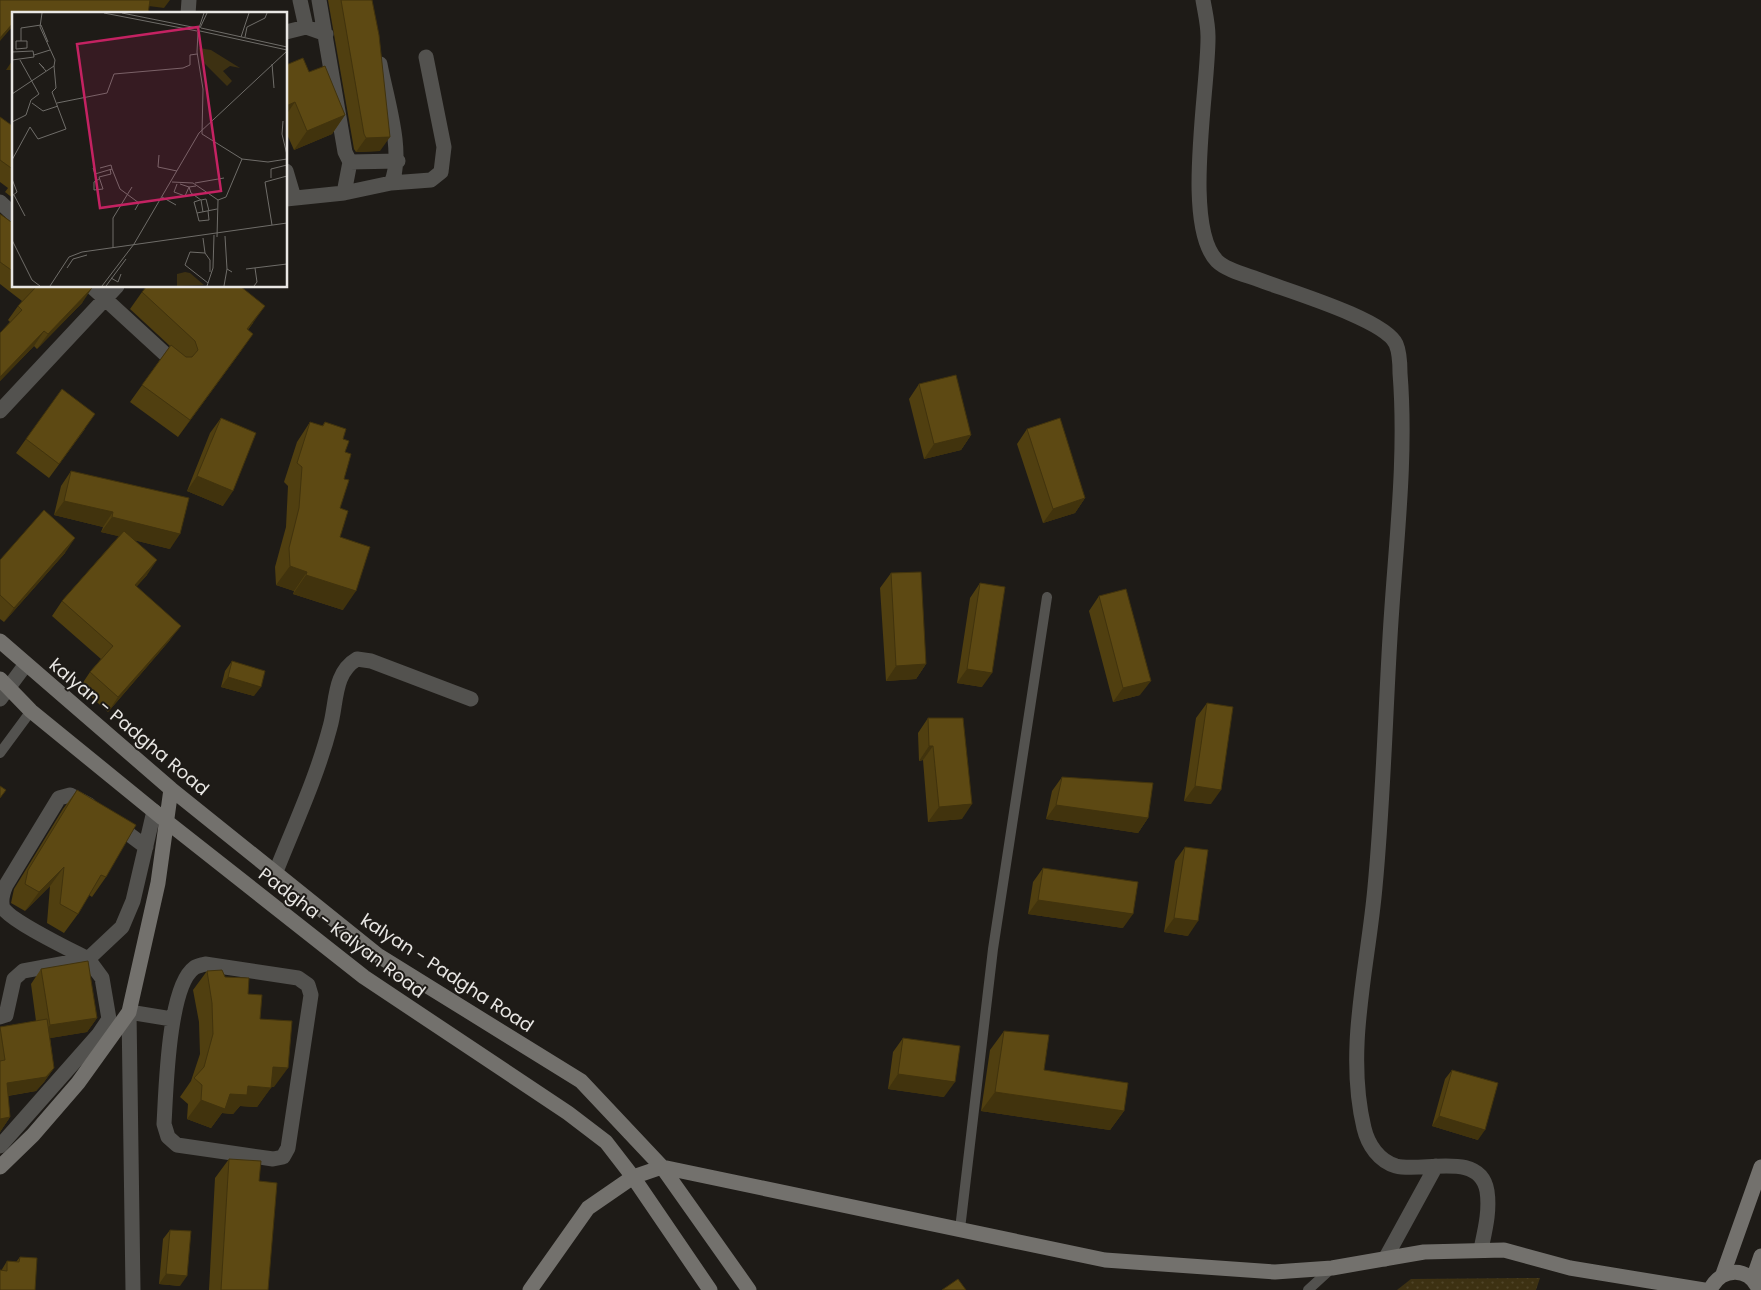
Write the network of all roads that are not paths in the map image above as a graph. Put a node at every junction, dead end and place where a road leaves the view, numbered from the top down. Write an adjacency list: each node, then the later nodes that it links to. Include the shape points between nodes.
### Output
1 (300, 0): 4 (street)
2 (318, 0): 6 (street)
3 (1203, 0): 40 (street, via 1208,36 1200,136 1200,212 1205,238 1217,261 1237,272 1361,318 1382,329 1395,342 1400,371 1402,501 1390,636 1382,813 1371,937 1357,1031 1356,1072 1365,1131 1374,1152 1396,1166)
4 (306, 27): 5 (street); 6 (street)
5 (288, 32)
6 (326, 34): 10 (street, via 345,152)
7 (377, 46): 9 (street)
8 (426, 57): 11 (street, via 444,147 441,172 431,180)
9 (398, 161): 10 (street); 11 (street)
10 (350, 162): 13 (street)
11 (391, 183): 13 (street)
12 (288, 185): 14 (street)
13 (344, 193): 14 (street)
14 (290, 199)
15 (0, 202): 16 (street)
16 (12, 213)
17 (93, 288): 19 (street)
18 (115, 288): 19 (street)
19 (104, 298): 20 (street); 21 (street)
20 (177, 365)
21 (0, 411)
22 (1047, 597): 45 (lane, via 993,949)
23 (0, 641): 24 (main road, kalyan - Padgha Road)
24 (26, 664): 25 (street); 29 (main road, kalyan - Padgha Road)
25 (3, 688): 27 (main road, Padgha - Kalyan Road)
26 (471, 698): 32 (street, via 371,661 357,659 347,664 340,676 330,727)
27 (31, 711): 28 (lane); 30 (main road, Padgha - Kalyan Road)
28 (0, 753)
29 (171, 789): 30 (main road); 32 (main road, kalyan - Padgha Road)
30 (160, 816): 31 (street); 35 (main road, Padgha - Kalyan Road); 36 (main road, via 158,883)
31 (146, 846): 34 (street, via 133,901 122,927); 34 (street, via 82,800 70,795 59,798 6,885 1,898 3,907 14,917)
32 (275, 874): 33 (main road, kalyan - Padgha Road)
33 (379, 956): 35 (main road); 42 (main road, kalyan - Padgha Road, via 581,1081)
34 (88, 959): 37 (street, via 24,972 14,979 6,1015); 39 (street, via 102,978 109,1020)
35 (364, 977): 44 (main road, Padgha - Kalyan Road, via 606,1142)
36 (129, 1012): 38 (street); 41 (main road, via 78,1083); 52 (street)
37 (0, 1017)
38 (172, 1019): 38 (street, via 164,1124 168,1137 176,1145 283,1158 288,1148 311,994 308,985 298,978 205,964 194,968 186,981)
39 (0, 1146)
40 (1436, 1166): 46 (street, via 1463,1166 1477,1174 1486,1187 1488,1214); 48 (street)
41 (0, 1167)
42 (662, 1167): 44 (main road); 45 (main road); 55 (main road, kalyan - Padgha Road)
43 (1761, 1167): 50 (main road)
44 (633, 1177): 53 (main road, via 588,1208); 54 (main road, Padgha - Kalyan Road)
45 (960, 1229): 49 (main road, via 1105,1260 1275,1272)
46 (1481, 1249): 48 (main road, via 1424,1252); 57 (main road, via 1504,1250 1570,1268)
47 (1761, 1256): 51 (main road)
48 (1385, 1259): 49 (main road)
49 (1332, 1268): 56 (lane)
50 (1724, 1274): 51 (main road, via 1739,1272); 58 (main road, via 1717,1278)
51 (1756, 1284)
52 (133, 1290)
53 (530, 1290)
54 (710, 1290)
55 (749, 1290)
56 (1308, 1290)
57 (1704, 1290)
58 (1710, 1290)

